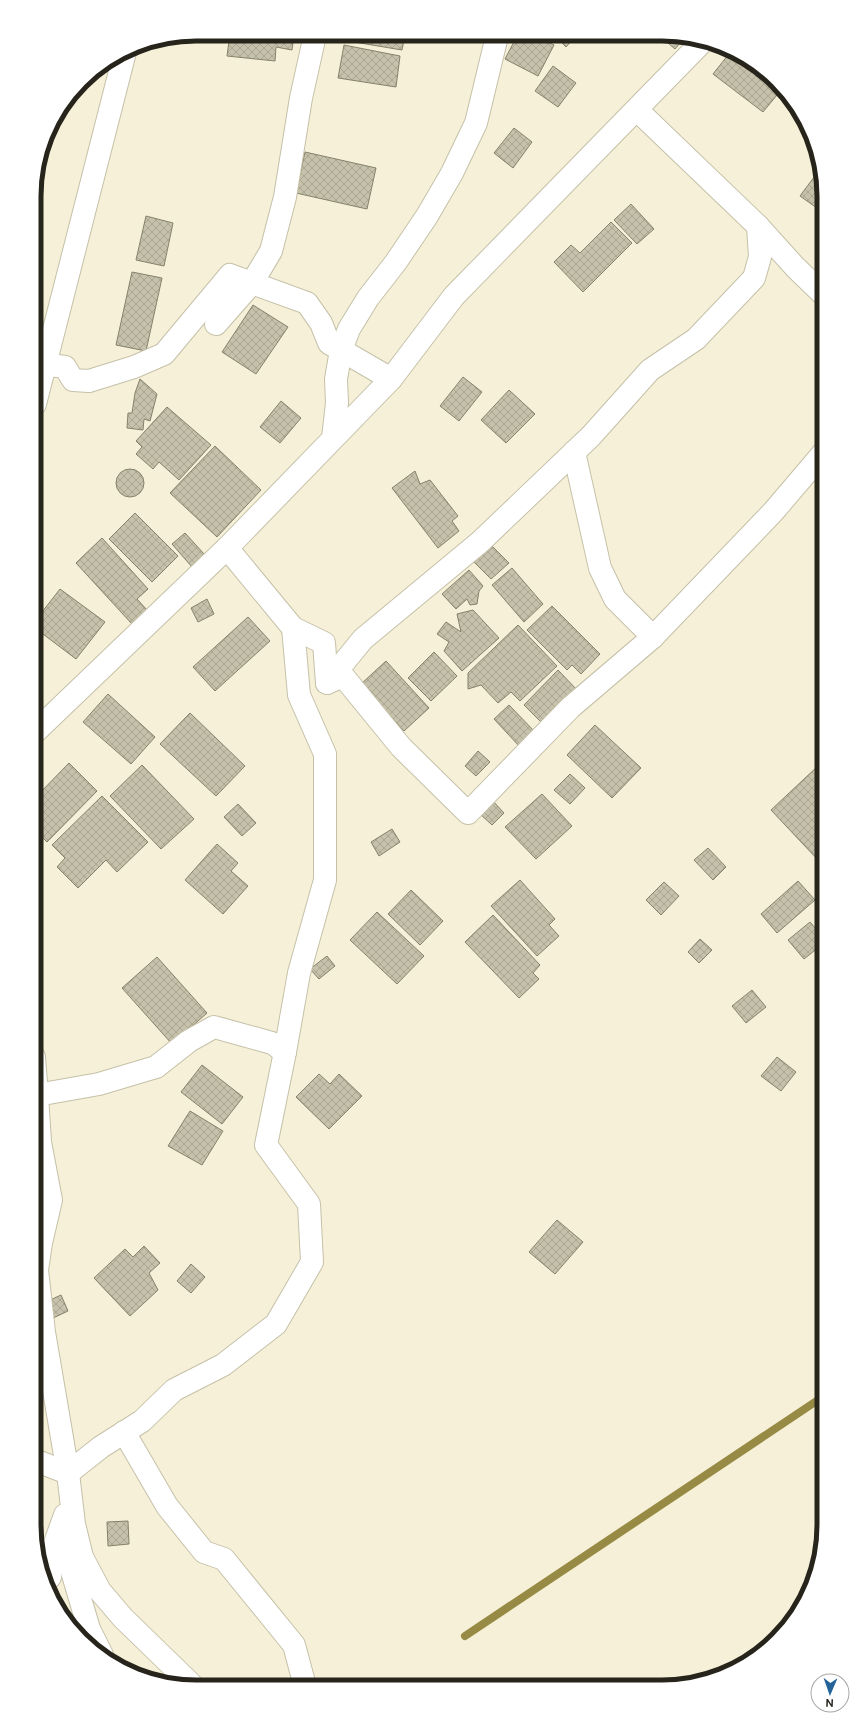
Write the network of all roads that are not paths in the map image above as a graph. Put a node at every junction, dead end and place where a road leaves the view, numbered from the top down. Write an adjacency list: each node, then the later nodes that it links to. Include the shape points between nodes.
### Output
1 (314, 41): 7 (street, via 301,98 285,197 271,251)
2 (496, 41): 10 (street, via 476,123 452,173 396,262 348,329)
3 (698, 45): 5 (street)
4 (123, 60): 11 (street)
5 (637, 110): 6 (street); 13 (street, via 454,296)
6 (758, 226): 8 (street); 15 (street, via 760,257 754,278 696,338 650,370)
7 (252, 283): 9 (street); 10 (street, via 307,303 321,323 329,343); 12 (street, via 230,275 164,354 134,367 89,381 73,380 66,367)
8 (817, 288)
9 (216, 324)
10 (341, 350): 13 (street); 14 (street, via 336,379 337,403)
11 (41, 360)
12 (41, 364)
13 (391, 379): 14 (street)
14 (333, 438): 17 (street)
15 (574, 452): 19 (street, via 600,568 615,599); 20 (street, via 480,542 363,639)
16 (817, 460): 19 (street, via 773,512)
17 (228, 548): 18 (street); 21 (street)
18 (293, 628): 20 (street, via 324,643); 22 (street, via 299,695 325,754 325,880 298,972)
19 (653, 637): 20 (street, via 571,707 468,813 401,747 343,676)
20 (326, 683)
21 (41, 726)
22 (285, 1052): 23 (street, via 272,1043 214,1027 189,1041 156,1067 99,1084); 29 (street, via 266,1145 309,1204 312,1262 276,1324 223,1365 174,1390 142,1421)
23 (41, 1093)
24 (41, 1147): 25 (street)
25 (51, 1200): 26 (street); 27 (street)
26 (41, 1209)
27 (41, 1243)
28 (41, 1305): 31 (street)
29 (124, 1432): 31 (street); 36 (street, via 167,1506 204,1552 224,1559 294,1645)
30 (41, 1463): 31 (street)
31 (68, 1473): 32 (street)
32 (71, 1500): 33 (street, via 55,1543); 34 (street, via 71,1568 89,1629); 35 (street, via 82,1557 100,1591 122,1618)
33 (50, 1577)
34 (96, 1643)
35 (187, 1680)
36 (303, 1680)

